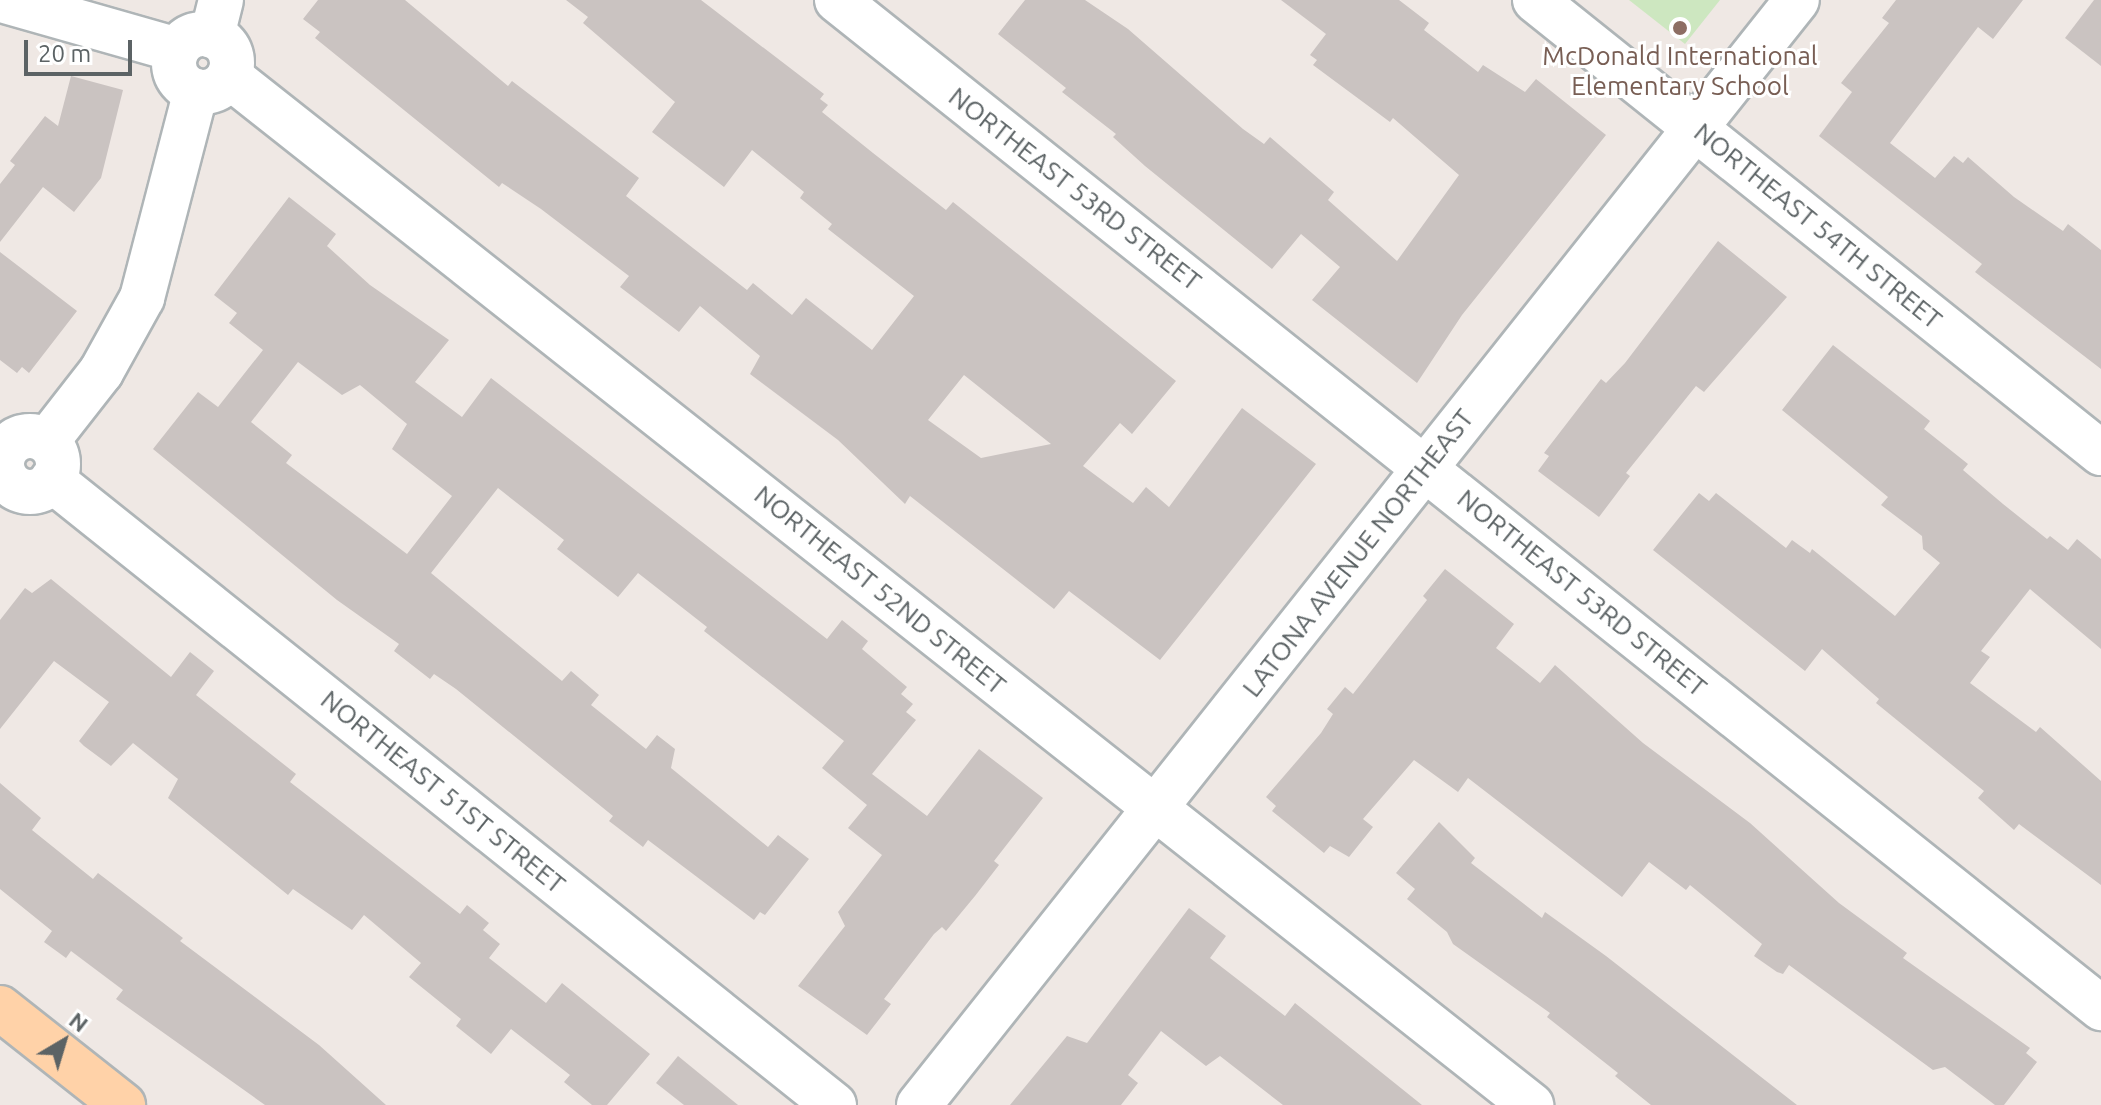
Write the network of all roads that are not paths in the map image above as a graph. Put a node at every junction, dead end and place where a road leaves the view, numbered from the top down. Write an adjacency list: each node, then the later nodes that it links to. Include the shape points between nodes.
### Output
1 (2, 0): 5 (street)
2 (837, 0): 10 (street, NORTHEAST 53RD STREET)
3 (1535, 0): 7 (street, NORTHEAST 54TH STREET)
4 (1797, 0): 7 (street, LATONA AVENUE NORTHEAST)
5 (203, 29): 6 (street, via 230,54)
6 (212, 84): 9 (street, via 142,298 101,372); 11 (street, NORTHEAST 52ND STREET)
7 (1696, 128): 8 (street, NORTHEAST 54TH STREET); 10 (street, LATONA AVENUE NORTHEAST)
8 (2101, 453)
9 (20, 465): 15 (street, NORTHEAST 51ST STREET)
10 (1425, 468): 11 (street, LATONA AVENUE NORTHEAST); 13 (street, NORTHEAST 53RD STREET)
11 (1156, 809): 16 (street, LATONA AVENUE NORTHEAST); 17 (street, NORTHEAST 52ND STREET)
12 (0, 1008): 14 (main road)
13 (2101, 1008)
14 (108, 1100)
15 (834, 1105)
16 (919, 1105)
17 (1531, 1105)

